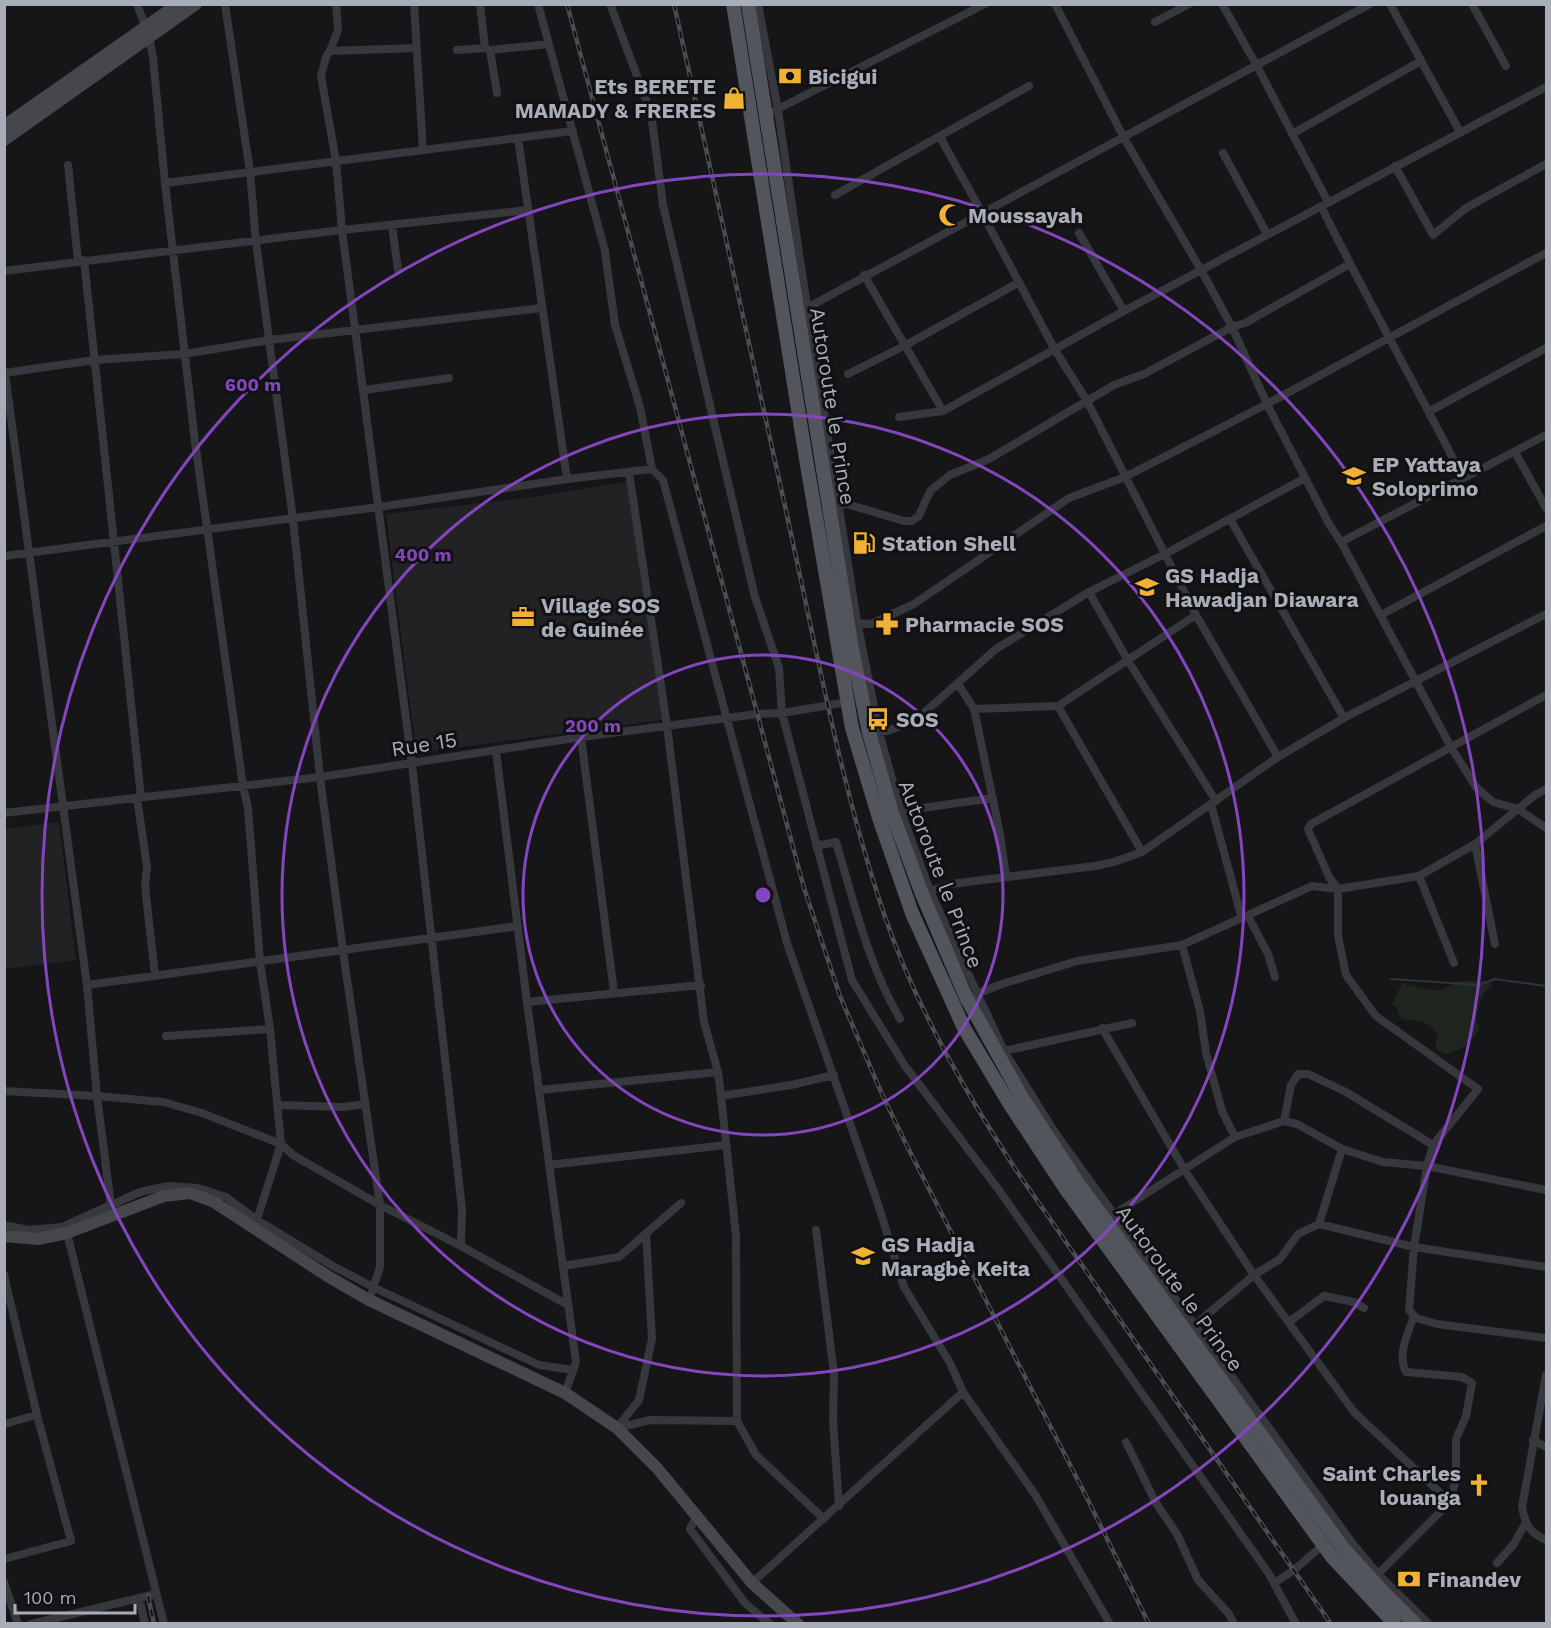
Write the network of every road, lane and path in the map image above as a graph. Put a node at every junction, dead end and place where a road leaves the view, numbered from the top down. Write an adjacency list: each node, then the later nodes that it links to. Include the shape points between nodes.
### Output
1 (137, 4): 21 (street)
2 (178, 4): 21 (main road)
3 (196, 4): 21 (main road)
4 (225, 4): 48 (street)
5 (336, 4): 26 (street, via 338,30)
6 (414, 4): 23 (street)
7 (480, 4): 24 (street)
8 (538, 4): 22 (street)
9 (610, 4): 121 (street, via 651,113 663,205 755,597 778,668)
10 (733, 4): 118 (main road, Autoroute le Prince)
11 (748, 4): 33 (main road, Autoroute le Prince)
12 (758, 4): 33 (street)
13 (985, 4): 33 (street)
14 (1055, 4): 40 (street)
15 (1189, 4): 20 (street)
16 (1222, 4): 28 (street)
17 (1370, 4): 28 (street)
18 (1390, 4): 27 (street)
19 (1472, 4): 29 (street)
20 (1155, 22)
21 (147, 32): 34 (main road); 41 (main road); 49 (street)
22 (549, 44): 24 (street); 35 (street)
23 (417, 48): 26 (street); 42 (street)
24 (487, 49): 25 (street); 32 (street)
25 (457, 50)
26 (330, 51): 44 (street, via 321,76)
27 (1421, 61): 36 (street); 37 (street)
28 (1257, 66): 37 (street); 40 (street)
29 (1506, 66)
30 (1029, 86): 38 (street)
31 (1546, 87): 36 (street)
32 (497, 93)
33 (772, 111): 69 (main road, Autoroute le Prince)
34 (4, 126)
35 (573, 131): 39 (street); 91 (street, via 605,251 615,325 640,407)
36 (1460, 132): 47 (street)
37 (1292, 134): 51 (street)
38 (940, 137): 50 (street); 53 (street)
39 (518, 138): 42 (street); 52 (street)
40 (1124, 138): 53 (street); 64 (street)
41 (4, 140)
42 (423, 150): 44 (street)
43 (1223, 153): 57 (street)
44 (336, 161): 48 (street); 55 (street)
45 (1546, 164): 47 (street, via 1466,208 1433,235)
46 (68, 165): 61 (street)
47 (1395, 166): 51 (street)
48 (250, 172): 49 (street); 58 (street)
49 (165, 183): 59 (street)
50 (835, 195)
51 (1325, 204): 57 (street); 62 (street)
52 (528, 210): 54 (street); 68 (street)
53 (982, 213): 66 (street); 67 (street)
54 (392, 225): 55 (street); 63 (street)
55 (342, 230): 58 (street); 72 (street)
56 (1079, 233): 70 (street)
57 (1267, 234): 64 (street)
58 (256, 242): 59 (street); 74 (street)
59 (172, 251): 61 (street); 78 (street)
60 (1546, 253): 73 (street)
61 (81, 261): 65 (street); 79 (street)
62 (1350, 264): 71 (street); 73 (street)
63 (398, 270)
64 (1201, 270): 70 (street); 71 (street)
65 (4, 271)
66 (864, 275): 69 (street); 75 (street)
67 (1018, 283): 75 (street); 77 (street)
68 (542, 308): 72 (street); 96 (street)
69 (802, 310): 97 (main road, Autoroute le Prince)
70 (1124, 311): 77 (street)
71 (1232, 327): 84 (street); 85 (street)
72 (356, 331): 74 (street); 83 (street)
73 (1388, 338): 85 (street); 87 (street)
74 (270, 340): 78 (street); 100 (street)
75 (904, 346): 81 (street); 86 (street)
76 (1546, 348): 87 (street)
77 (1055, 350): 84 (street); 86 (street)
78 (184, 354): 79 (street); 103 (street)
79 (95, 360): 80 (street); 104 (street)
80 (5, 373): 106 (street)
81 (848, 374)
82 (448, 378): 83 (street)
83 (364, 390): 98 (street)
84 (1087, 401): 93 (street); 97 (street, via 989,459 950,475 930,491 919,516 912,521 847,504)
85 (1267, 404): 93 (street); 94 (street)
86 (943, 411): 88 (street)
87 (1430, 411): 95 (street)
88 (899, 417)
89 (1546, 435): 90 (street)
90 (1515, 452): 95 (street); 99 (street)
91 (652, 469): 92 (street); 122 (street, via 663,480)
92 (629, 472): 96 (street); 124 (street)
93 (1125, 477): 107 (street); 113 (street, via 1069,498 914,604 872,624)
94 (1305, 478): 101 (street); 105 (street)
95 (1463, 478): 105 (street)
96 (567, 479): 98 (street)
97 (833, 506): 113 (main road, Autoroute le Prince)
98 (379, 507): 100 (street); 130 (street)
99 (1546, 508)
100 (293, 519): 103 (street); 131 (street)
101 (1230, 519): 107 (street); 123 (street)
102 (1546, 526): 112 (street)
103 (206, 530): 104 (street); 132 (street)
104 (114, 542): 106 (street); 134 (street)
105 (1341, 542): 112 (street)
106 (28, 553): 108 (street); 137 (street)
107 (1165, 554): 109 (street); 111 (street)
108 (4, 556)
109 (1089, 592): 114 (street); 116 (street, via 996,649)
110 (1546, 614): 115 (street)
111 (1196, 615): 114 (street); 129 (street)
112 (1381, 615): 115 (street)
113 (853, 623): 125 (main road, Autoroute le Prince)
114 (1127, 660): 119 (street); 136 (street)
115 (1417, 682): 123 (street); 127 (street)
116 (958, 684): 120 (street); 125 (street, via 915,721)
117 (1546, 695): 127 (street)
118 (848, 702): 121 (street, Rue 15); 230 (main road, Autoroute le Prince, via 879,818 912,914 964,1028 1065,1188)
119 (1058, 706): 120 (street); 144 (street)
120 (974, 709): 135 (street)
121 (782, 713): 122 (street, Rue 15); 143 (street)
122 (727, 718): 124 (street, Rue 15); 171 (street, via 787,943)
123 (1344, 718): 129 (street)
124 (667, 726): 126 (street, Rue 15); 160 (street)
125 (874, 733): 139 (street); 148 (main road, Autoroute le Prince, via 892,813)
126 (581, 737): 128 (street, Rue 15); 161 (street)
127 (1451, 747): 138 (street, via 1476,788 1493,802); 147 (street, via 1309,826 1329,877)
128 (496, 751): 130 (street, Rue 15); 150 (street)
129 (1278, 757): 136 (street)
130 (412, 765): 131 (street, Rue 15); 151 (street)
131 (320, 777): 132 (street, Rue 15); 154 (street)
132 (243, 786): 134 (street, Rue 15); 155 (street)
133 (1546, 789): 138 (street)
134 (139, 798): 137 (street, Rue 15); 157 (street)
135 (993, 798): 139 (street); 146 (street)
136 (1214, 802): 144 (street); 149 (street)
137 (63, 806): 140 (street, Rue 15); 159 (street)
138 (1518, 808): 141 (street); 142 (street)
139 (901, 812): 148 (street)
140 (4, 813)
141 (1546, 828)
142 (1474, 844): 145 (street); 152 (street)
143 (816, 846): 164 (street, via 836,842 868,950); 236 (street, via 852,980 905,1066 1003,1196)
144 (1143, 852): 146 (street, via 1095,866)
145 (1419, 876): 147 (street); 156 (street)
146 (1006, 877): 148 (street, via 951,884)
147 (1338, 889): 149 (street, via 1312,886); 182 (street, via 1338,936 1346,975 1377,1016 1478,1089)
148 (926, 893): 162 (main road, Autoroute le Prince)
149 (1245, 917): 153 (street); 158 (street, via 1268,954)
150 (518, 926): 151 (street); 163 (street)
151 (432, 938): 154 (street); 199 (street, via 462,1209)
152 (1495, 944)
153 (1182, 945): 162 (street, via 1077,961); 179 (street, via 1222,1111)
154 (343, 951): 155 (street); 176 (street)
155 (260, 962): 157 (street); 167 (street)
156 (1454, 963)
157 (155, 976): 159 (street)
158 (1275, 977)
159 (87, 985): 174 (street)
160 (701, 985): 161 (street); 170 (street, via 704,1022)
161 (614, 993): 163 (street)
162 (971, 995): 169 (street); 191 (main road, Autoroute le Prince, via 1021,1096 1076,1180)
163 (527, 1002): 172 (street)
164 (900, 1019)
165 (1132, 1023): 166 (street)
166 (1102, 1028): 169 (street); 186 (street)
167 (270, 1029): 168 (street); 177 (street)
168 (166, 1036)
169 (1004, 1052): 191 (street)
170 (718, 1072): 172 (street); 175 (street)
171 (834, 1075): 175 (street); 215 (street, via 904,1287)
172 (539, 1090): 184 (street)
173 (4, 1091): 174 (street)
174 (97, 1096): 180 (street, via 163,1102); 190 (street)
175 (721, 1096): 181 (street)
176 (365, 1104): 177 (street); 189 (street)
177 (278, 1105): 180 (street)
178 (1284, 1121): 179 (street); 182 (street, via 1291,1085 1298,1074 1308,1074 1346,1092); 183 (street)
179 (1235, 1137): 186 (street)
180 (281, 1144): 189 (street, via 293,1155); 192 (street)
181 (726, 1145): 184 (street); 218 (street, via 736,1235)
182 (1433, 1145): 185 (street)
183 (1342, 1149): 185 (street, via 1383,1162); 193 (street)
184 (549, 1164): 201 (street)
185 (1427, 1166): 187 (street); 200 (street)
186 (1184, 1169): 191 (street); 204 (street)
187 (1546, 1190)
188 (681, 1203): 197 (street)
189 (380, 1205): 199 (street); 205 (street, via 380,1267)
190 (112, 1210): 192 (main road, via 190,1193); 194 (street, via 62,1227 28,1230); 196 (main road)
191 (1110, 1217): 211 (main road, Autoroute le Prince)
192 (256, 1224): 205 (street); 206 (main road, via 329,1277)
193 (1319, 1224): 200 (street); 204 (street, via 1298,1234 1280,1259)
194 (4, 1225)
195 (816, 1230): 225 (street, via 834,1374)
196 (67, 1233): 198 (main road, via 38,1239); 237 (street)
197 (646, 1234): 201 (street, via 619,1257); 220 (street, via 652,1339 639,1400)
198 (4, 1236)
199 (462, 1246): 207 (street)
200 (1414, 1247): 202 (street); 209 (street, via 1409,1310)
201 (563, 1266): 207 (street)
202 (1546, 1267)
203 (4, 1275): 217 (street)
204 (1254, 1275): 210 (street); 211 (street)
205 (373, 1287): 206 (street); 213 (street, via 539,1365)
206 (369, 1300): 216 (main road)
207 (568, 1305): 213 (street, via 576,1362)
208 (1364, 1308): 210 (street, via 1324,1296)
209 (1414, 1316): 212 (street, via 1437,1324); 224 (street, via 1401,1362 1406,1372 1462,1377 1472,1383 1466,1416 1456,1439 1456,1478)
210 (1289, 1322): 224 (street, via 1354,1412)
211 (1191, 1329): 233 (street); 249 (main road, Autoroute le Prince, via 1343,1548)
212 (1546, 1338)
213 (573, 1370): 216 (street)
214 (1546, 1376): 221 (street)
215 (963, 1392): 225 (street); 245 (street, via 1036,1496)
216 (565, 1393): 220 (main road)
217 (37, 1415): 219 (street); 231 (street, via 71,1541)
218 (737, 1421): 220 (street, via 650,1420); 227 (street, via 756,1455)
219 (4, 1424)
220 (617, 1428): 226 (main road)
221 (1533, 1440): 223 (street); 228 (street, via 1522,1507)
222 (1126, 1442): 246 (street, via 1198,1580)
223 (1546, 1447)
224 (1449, 1502): 233 (street)
225 (839, 1506): 227 (street)
226 (697, 1516): 235 (main road); 243 (street, via 690,1529 745,1603)
227 (824, 1519): 235 (street)
228 (1526, 1524): 229 (street); 232 (street)
229 (1546, 1540)
230 (1323, 1545): 236 (street); 248 (main road, Autoroute le Prince)
231 (4, 1559)
232 (1497, 1563)
233 (1378, 1574): 250 (street)
234 (4, 1582): 239 (street)
235 (752, 1583): 244 (main road)
236 (1274, 1583): 247 (street)
237 (156, 1594): 238 (street); 242 (street)
238 (140, 1598): 240 (street); 241 (street)
239 (16, 1623)
240 (31, 1623)
241 (145, 1623)
242 (164, 1623)
243 (770, 1623)
244 (798, 1623)
245 (1110, 1623)
246 (1234, 1623)
247 (1296, 1623)
248 (1395, 1623)
249 (1415, 1623)
250 (1429, 1623)

